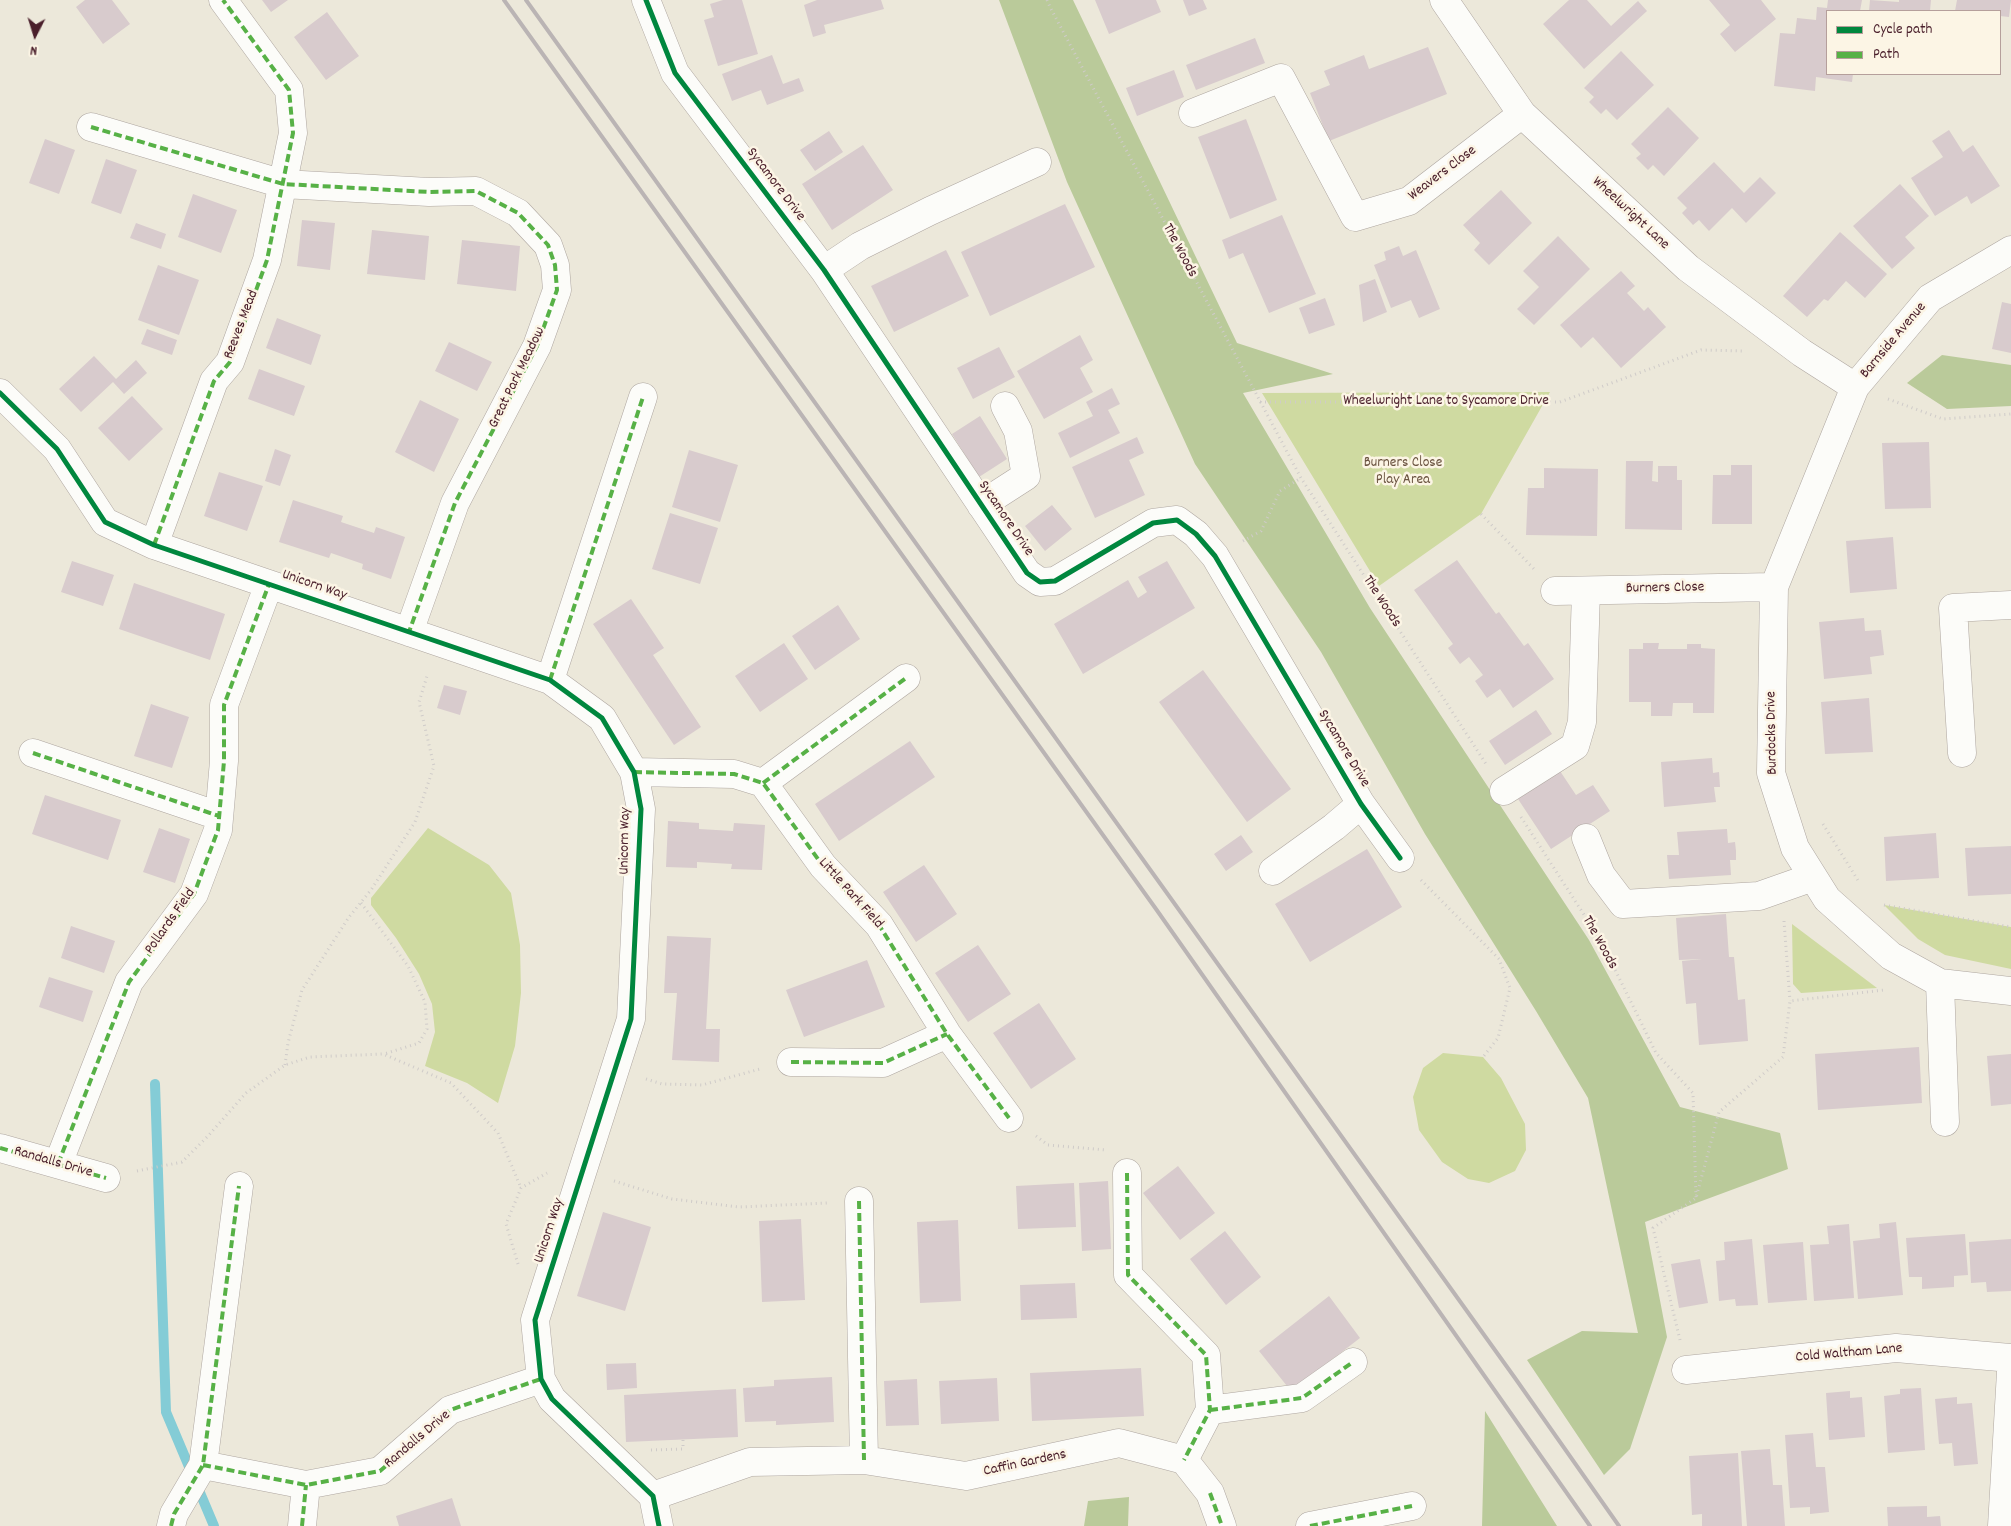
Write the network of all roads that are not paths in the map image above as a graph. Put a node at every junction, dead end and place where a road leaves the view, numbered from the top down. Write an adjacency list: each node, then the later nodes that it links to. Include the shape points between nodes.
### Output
1 (222, 0): 8 (street, Reeves Mead, via 289,90 293,133)
2 (646, 0): 10 (street, Sycamore Drive, via 676,73)
3 (1444, 0): 5 (street, Wheelwright Lane)
4 (1193, 113): 5 (street, Weavers Close, via 1282,78 1355,217 1409,201)
5 (1522, 114): 11 (street, Wheelwright Lane, via 1688,268 1802,353)
6 (91, 127): 8 (street)
7 (1037, 162): 10 (street, via 860,246)
8 (283, 184): 16 (street, Reeves Mead, via 267,260 230,362 214,381); 22 (street, Great Park Meadow, via 429,192 476,191 518,213 548,245 555,265 557,290 537,346 455,503)
9 (2011, 250): 11 (street, Barnside Avenue, via 1930,298)
10 (824, 270): 15 (street, Sycamore Drive)
11 (1855, 387): 18 (street, Burdocks Drive)
12 (0, 393): 16 (street, Unicorn Way, via 57,449 105,522)
13 (643, 397): 24 (street)
14 (1004, 406): 15 (street, via 1018,431 1026,476)
15 (981, 506): 30 (street, Sycamore Drive, via 1026,573 1040,582 1056,581 1153,523 1177,520 1196,534 1215,556)
16 (154, 545): 17 (street, Unicorn Way)
17 (269, 584): 22 (street, Unicorn Way); 31 (street, Pollards Field, via 224,706)
18 (1774, 587): 20 (street, Burners Close); 35 (street, Burdocks Drive, via 1771,773 1795,848)
19 (1556, 591): 20 (street, Burners Close)
20 (1586, 591): 29 (street, via 1582,722 1575,746)
21 (2011, 605): 26 (street, via 1952,608)
22 (409, 632): 24 (street, Unicorn Way)
23 (906, 678): 28 (street)
24 (550, 680): 27 (street, Unicorn Way, via 602,718)
25 (33, 753): 31 (street)
26 (1962, 753)
27 (634, 772): 28 (street, via 734,774); 52 (street, Unicorn Way, via 641,810 631,1019 535,1320)
28 (762, 783): 38 (street, Little Park Field, via 823,866 879,925)
29 (1504, 792)
30 (1362, 804): 33 (street, Sycamore Drive); 34 (street, Sycamore Drive)
31 (219, 816): 43 (street, Pollards Field, via 218,830 194,894 129,982)
32 (1586, 838): 35 (street, via 1601,874 1624,904 1760,896)
33 (1400, 858)
34 (1273, 871)
35 (1813, 877): 36 (street, Burdocks Drive, via 1826,899 1891,956)
36 (1940, 984): 37 (street, Burdocks Drive); 41 (street)
37 (2011, 991)
38 (947, 1034): 39 (street, via 883,1063); 40 (street, Little Park Field)
39 (791, 1062)
40 (1009, 1118)
41 (1945, 1122)
42 (0, 1148): 43 (street, Randalls Drive)
43 (58, 1164): 45 (street, Randalls Drive)
44 (1127, 1173): 53 (street, via 1128,1275 1206,1355)
45 (106, 1178)
46 (239, 1186): 56 (street)
47 (859, 1201): 54 (street)
48 (2011, 1358): 50 (street, Cold Waltham Lane, via 1896,1348)
49 (1353, 1362): 53 (street, via 1302,1398)
50 (1686, 1370)
51 (2011, 1372): 65 (street)
52 (541, 1379): 57 (street, Randalls Drive, via 450,1410 380,1471); 58 (street, Unicorn Way, via 552,1399)
53 (1210, 1410): 55 (street)
54 (864, 1460): 55 (street, Caffin Gardens, via 966,1476 1119,1443); 58 (street, Caffin Gardens, via 750,1462)
55 (1184, 1460): 63 (street, via 1210,1492)
56 (203, 1465): 57 (street, Randalls Drive); 60 (street, via 174,1514)
57 (306, 1485): 61 (street)
58 (653, 1496): 62 (street)
59 (1412, 1506): 64 (street)
60 (171, 1526)
61 (302, 1526)
62 (659, 1526)
63 (1222, 1526)
64 (1310, 1526)
65 (2002, 1526)

